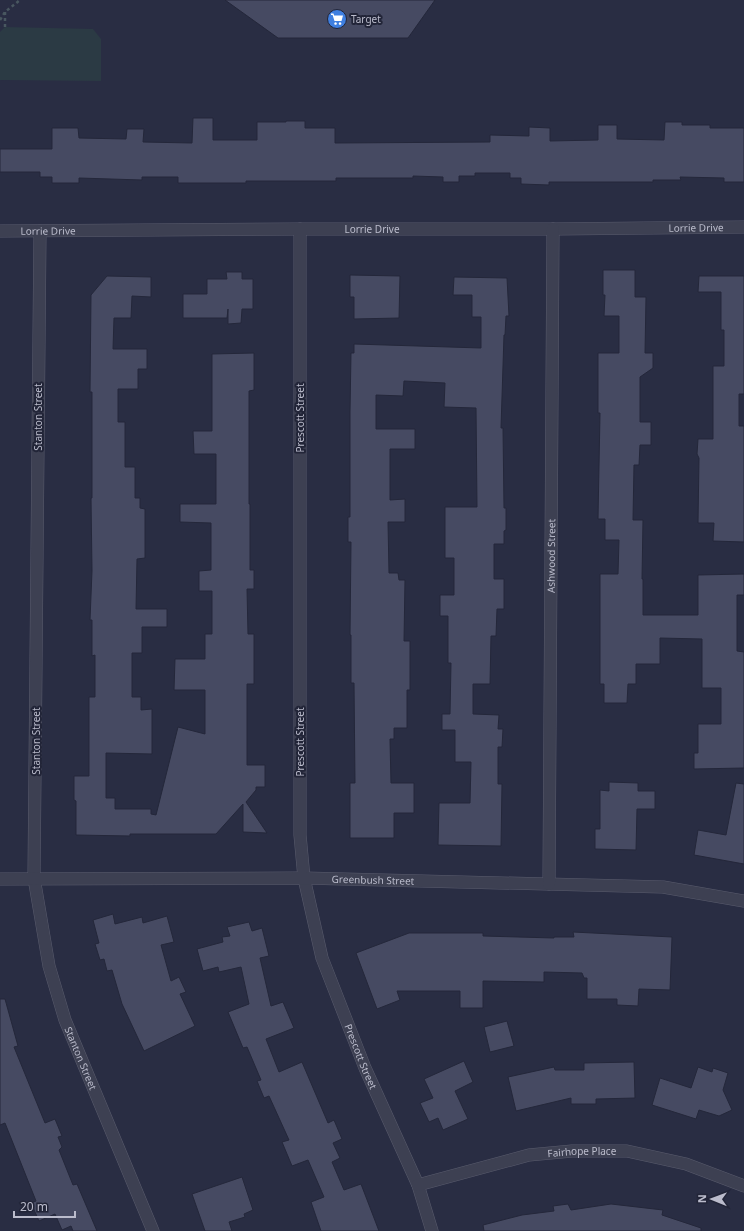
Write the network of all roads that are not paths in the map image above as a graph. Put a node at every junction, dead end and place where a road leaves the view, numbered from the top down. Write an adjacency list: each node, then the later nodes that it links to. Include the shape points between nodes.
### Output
1 (744, 226): 3 (street, Lorrie Drive)
2 (300, 229): 3 (street, Lorrie Drive); 5 (street, Lorrie Drive); 7 (street, Prescott Street, via 300,835)
3 (553, 229): 9 (street, Ashwood Street)
4 (0, 231): 5 (street, Lorrie Drive)
5 (40, 231): 6 (street, Stanton Street)
6 (34, 878): 7 (street, Greenbush Street); 8 (street, Greenbush Street); 13 (street, Stanton Street, via 49,966 65,1020)
7 (304, 878): 9 (street, Greenbush Street); 11 (street, Prescott Street, via 322,958 365,1068)
8 (0, 879)
9 (549, 884): 10 (street, Greenbush Street, via 663,887)
10 (744, 901)
11 (418, 1185): 12 (street, Fairhope Place, via 529,1155 572,1151 627,1151 686,1164); 14 (street, Prescott Street)
12 (744, 1186)
13 (153, 1231)
14 (432, 1231)

